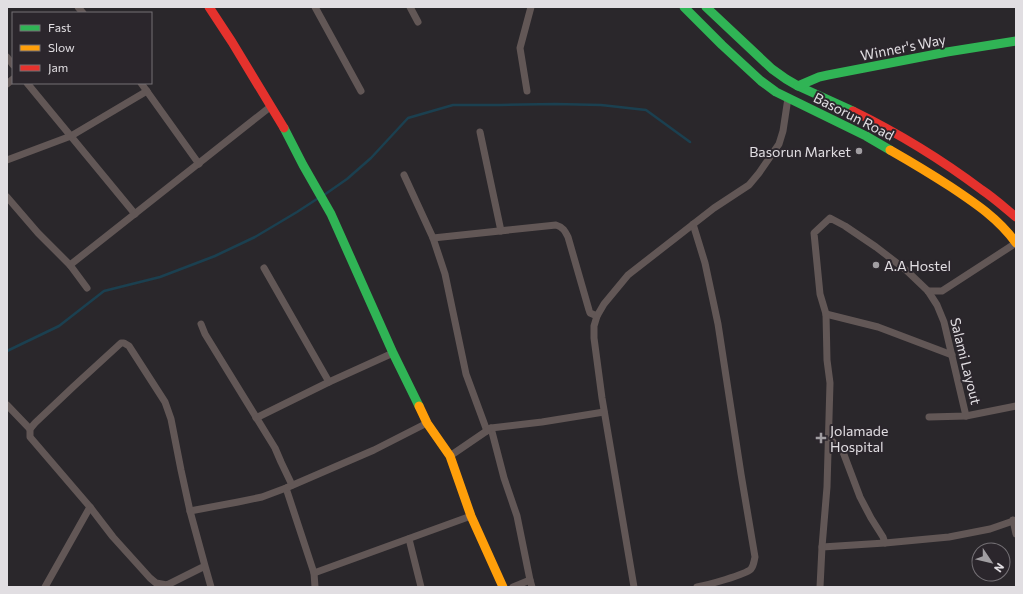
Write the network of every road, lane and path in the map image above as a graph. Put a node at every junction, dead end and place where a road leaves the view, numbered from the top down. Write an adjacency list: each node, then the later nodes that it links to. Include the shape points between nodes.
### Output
1 (208, 7): 16 (street)
2 (315, 7): 13 (street)
3 (410, 7): 7 (street)
4 (531, 7): 14 (street, via 520,48)
5 (684, 7): 15 (street, Basorun Road, via 761,81)
6 (706, 7): 11 (street, Basorun Road, via 772,69)
7 (418, 22)
8 (1016, 41): 11 (street, Winner's Way, via 828,75)
9 (28, 84): 18 (street)
10 (142, 84): 12 (street)
11 (798, 86): 24 (street, Basorun Road, via 875,122 928,153 983,190)
12 (147, 91): 18 (street); 20 (street)
13 (361, 91)
14 (527, 91)
15 (788, 98): 25 (street, via 779,144 759,173 749,185); 28 (street, Basorun Road, via 866,136 918,166 983,211 1008,232)
16 (270, 107): 20 (street); 36 (street, via 331,214)
17 (480, 132): 26 (street)
18 (71, 136): 19 (street); 23 (street)
19 (7, 160)
20 (199, 164): 23 (street)
21 (404, 175): 27 (street)
22 (7, 197): 29 (street)
23 (135, 214): 29 (street)
24 (1016, 217)
25 (693, 224): 34 (street, via 628,275); 69 (street, via 705,263 718,324 755,557 750,570)
26 (501, 231): 27 (street); 34 (street, via 556,225 563,228 568,237 589,310 592,315)
27 (433, 238): 47 (street, via 445,274 466,374)
28 (1016, 243): 32 (street, via 942,291)
29 (70, 265): 31 (street)
30 (264, 268): 38 (street)
31 (87, 288)
32 (928, 291): 33 (street, Salami Layout, via 876,247 830,218 814,233 820,294); 37 (street, Salami Layout, via 944,322)
33 (826, 314): 37 (street, via 878,327); 48 (street, via 830,383)
34 (597, 316): 41 (street, via 594,338)
35 (201, 324): 44 (street)
36 (393, 353): 38 (street); 45 (street)
37 (952, 355): 42 (street, Salami Layout)
38 (329, 382): 44 (street)
39 (7, 405): 46 (street)
40 (1016, 406): 42 (street, Salami Layout)
41 (604, 412): 47 (street); 68 (street)
42 (966, 416): 43 (street, Salami Layout)
43 (929, 417)
44 (256, 418): 50 (street, via 275,448)
45 (427, 423): 49 (street); 50 (street, via 374,450)
46 (30, 429): 51 (street, via 30,436); 52 (street, via 121,343 126,344 167,407)
47 (489, 430): 49 (street); 61 (street, via 517,516)
48 (829, 438): 57 (street, via 843,452 860,497); 58 (street)
49 (450, 456): 53 (street)
50 (289, 487): 52 (street, via 238,502); 60 (street)
51 (90, 507): 59 (street, via 112,537 156,583 167,585); 62 (street)
52 (190, 511): 59 (street)
53 (471, 516): 56 (street); 66 (street)
54 (1014, 520): 55 (street); 57 (street, via 990,529 949,537)
55 (1016, 534)
56 (409, 539): 60 (street); 65 (street)
57 (885, 543): 58 (street)
58 (822, 547): 70 (street)
59 (205, 566): 63 (street)
60 (314, 573): 64 (street)
61 (531, 584): 67 (street)
62 (45, 587)
63 (212, 587)
64 (315, 587)
65 (421, 587)
66 (503, 587)
67 (513, 587)
68 (634, 587)
69 (697, 587)
70 (820, 587)

